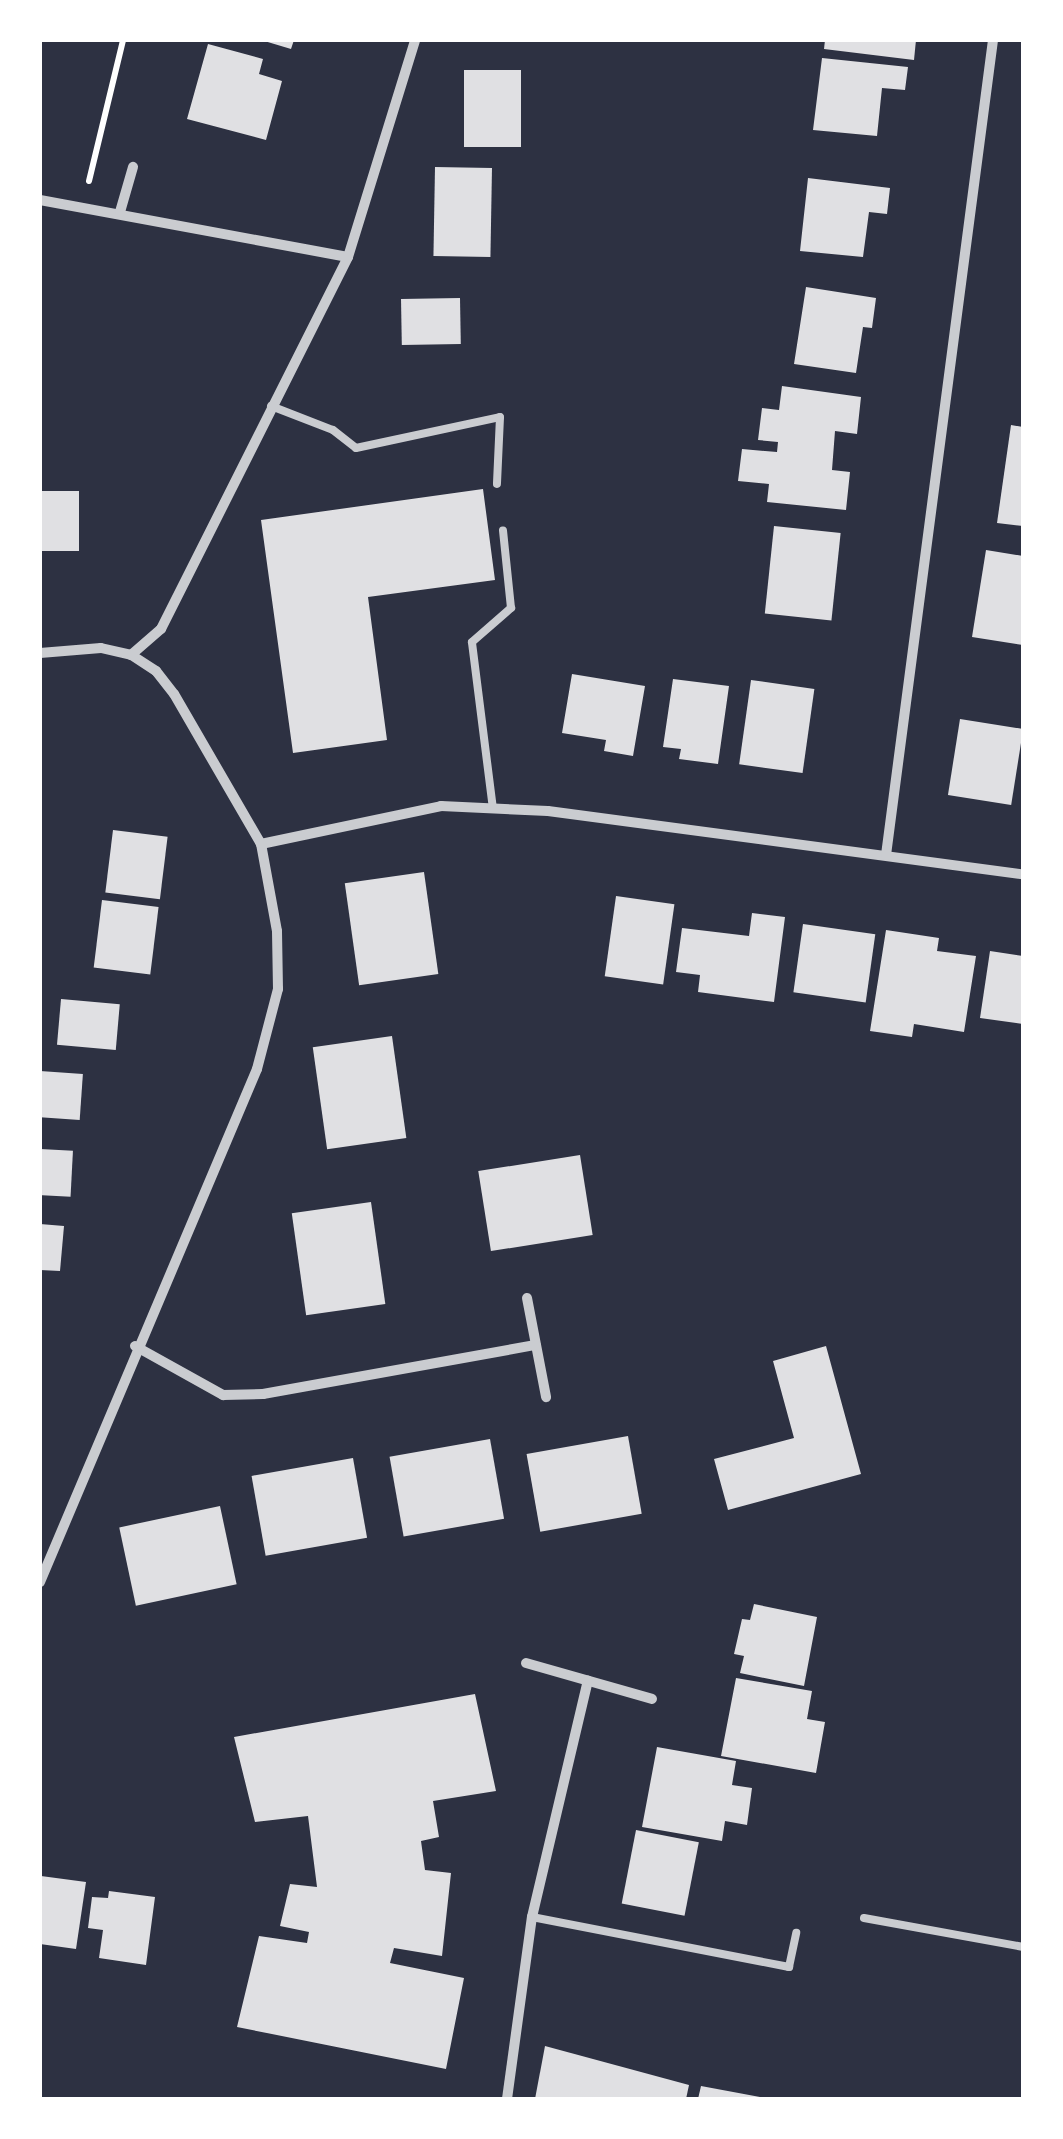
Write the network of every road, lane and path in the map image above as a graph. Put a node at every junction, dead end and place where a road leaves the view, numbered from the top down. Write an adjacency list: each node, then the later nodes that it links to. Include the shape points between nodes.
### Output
1 (123, 40): 6 (path)
2 (416, 40): 8 (street)
3 (992, 40): 16 (street)
4 (133, 167): 7 (street)
5 (40, 200): 6 (street)
6 (83, 207): 7 (street)
7 (120, 212): 8 (street)
8 (348, 257): 9 (street)
9 (270, 406): 10 (lane, via 333,430 356,448 500,417); 13 (street, via 161,629)
10 (498, 484)
11 (504, 530): 14 (lane, via 511,608 472,642)
12 (40, 653): 13 (street, via 102,648)
13 (132, 655): 15 (street, via 174,694)
14 (493, 809): 15 (street, via 440,806); 16 (street)
15 (262, 844): 20 (street, via 277,931 278,989 257,1069)
16 (886, 854): 17 (street)
17 (1023, 874)
18 (526, 1298): 19 (street)
19 (536, 1345): 20 (street, via 263,1394 223,1395); 21 (street)
20 (135, 1346): 22 (street)
21 (546, 1396)
22 (40, 1582)
23 (526, 1663): 24 (street)
24 (588, 1681): 25 (street); 26 (street)
25 (652, 1699)
26 (532, 1916): 28 (lane, via 789,1968); 30 (street)
27 (864, 1918): 29 (lane)
28 (796, 1933)
29 (1023, 1947)
30 (507, 2099)

